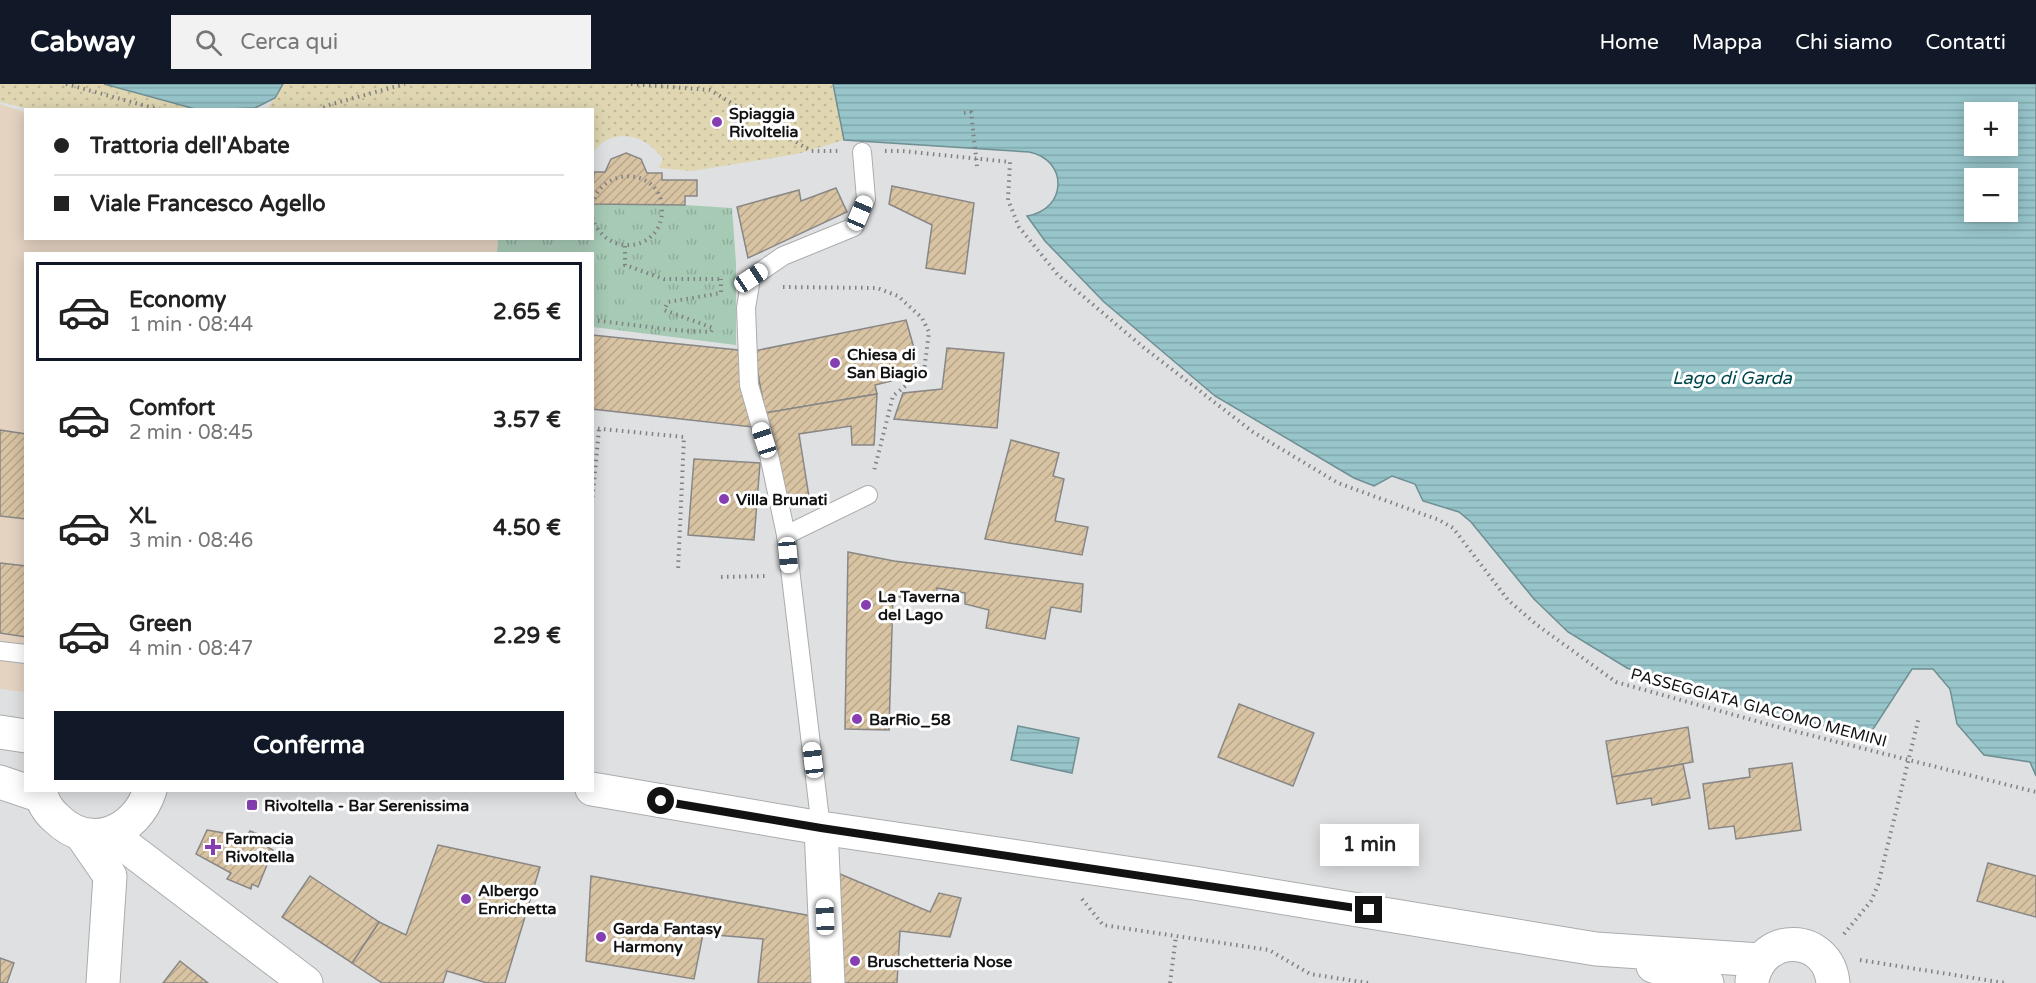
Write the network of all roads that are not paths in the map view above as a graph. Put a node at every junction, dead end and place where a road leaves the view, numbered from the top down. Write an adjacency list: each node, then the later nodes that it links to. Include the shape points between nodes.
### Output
1 (862, 152): 3 (lane, via 866,199 854,227 783,256 749,288 749,386)
2 (868, 495): 3 (lane)
3 (786, 535): 13 (lane)
4 (0, 651): 5 (lane)
5 (24, 654)
6 (0, 732): 7 (main road)
7 (24, 736)
8 (0, 782): 9 (main road)
9 (24, 788)
10 (594, 789): 13 (main road)
11 (149, 792): 14 (main road, via 137,817 124,827)
12 (41, 793): 14 (main road, via 50,813 63,826)
13 (821, 828): 15 (main road, via 1206,885); 20 (main road)
14 (95, 834): 18 (main road, via 110,876); 19 (main road)
15 (1596, 949): 16 (main road); 21 (main road)
16 (1756, 972): 17 (main road, via 1775,949 1794,944 1819,953)
17 (1841, 981)
18 (103, 983)
19 (306, 983)
20 (828, 983)
21 (1707, 983)

